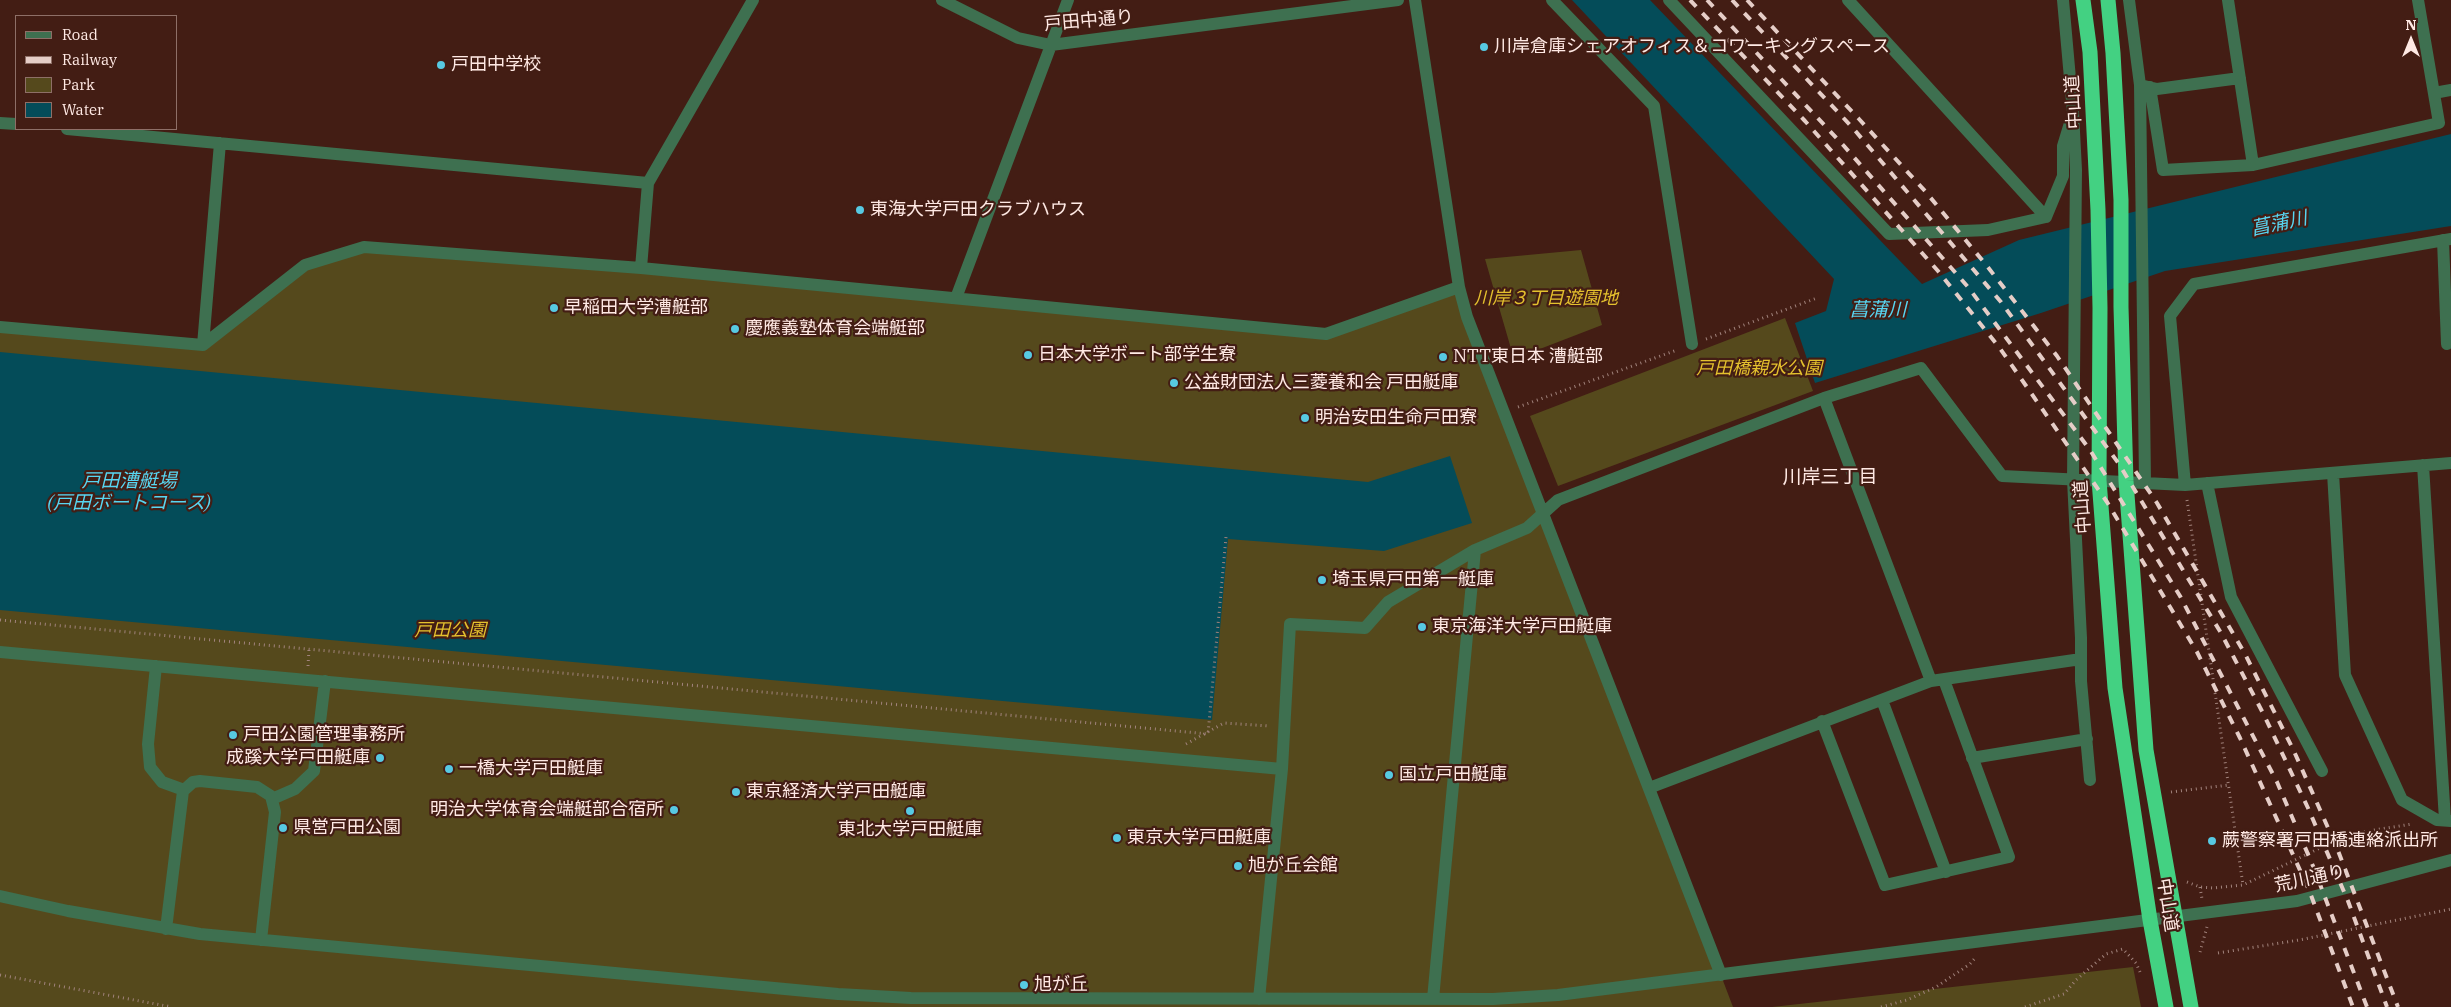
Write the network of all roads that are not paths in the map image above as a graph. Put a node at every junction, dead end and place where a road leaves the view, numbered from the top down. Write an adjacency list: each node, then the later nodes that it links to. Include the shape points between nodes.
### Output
1 (754, 0): 26 (street)
2 (942, 0): 15 (street, 戸田中通り, via 1018,38)
3 (1068, 0): 15 (street)
4 (1398, 0): 15 (street, 戸田中通り)
5 (1415, 0): 30 (street)
6 (1552, 0): 33 (street, via 1654,106)
7 (1669, 0): 27 (street, via 1889,234 1988,230)
8 (1848, 0): 27 (street)
9 (2063, 0): 20 (street)
10 (2083, 0): 41 (highway, 中山道, via 2090,52 2098,210)
11 (2108, 0): 42 (highway, 中山道, via 2121,200)
12 (2129, 0): 17 (street)
13 (2228, 0): 16 (street)
14 (2418, 0): 19 (street)
15 (1051, 45): 31 (street)
16 (2240, 78): 17 (street, via 2157,89); 25 (street)
17 (2145, 86): 25 (street, via 2163,170); 43 (street, via 2141,179)
18 (2451, 90): 19 (street)
19 (2434, 93): 25 (street, via 2439,123)
20 (2073, 112): 27 (street, via 2064,146 2064,176); 40 (street)
21 (0, 122): 22 (street)
22 (15, 124)
23 (78, 130): 24 (street)
24 (220, 143): 26 (street); 35 (street)
25 (2253, 165)
26 (648, 183): 29 (street)
27 (2046, 216)
28 (2447, 240): 34 (street); 45 (street, via 2194,284 2170,316)
29 (640, 268): 31 (street); 35 (street, via 364,246 305,265)
30 (1459, 287): 31 (street, via 1326,334); 46 (street, via 1467,318)
31 (956, 298)
32 (0, 327): 35 (street)
33 (1692, 344)
34 (2446, 344)
35 (203, 345)
36 (1824, 398): 40 (street, via 1921,368 2002,476); 46 (street, via 1558,500); 52 (street)
37 (2451, 463): 38 (street)
38 (2423, 465): 39 (street); 63 (street)
39 (2333, 473): 44 (street); 63 (street, via 2345,675 2402,800)
40 (2073, 480): 41 (street); 49 (street)
41 (2099, 480): 42 (street); 68 (highway, 中山道, via 2115,688)
42 (2126, 482): 43 (street); 67 (highway, 中山道, via 2146,750)
43 (2146, 482): 45 (street)
44 (2207, 484): 45 (street); 58 (street, via 2231,597)
45 (2185, 486)
46 (1543, 514): 47 (street, via 1527,528); 60 (street)
47 (1475, 550): 57 (street, via 1388,602 1365,628 1290,624); 73 (street)
48 (0, 652): 50 (street)
49 (2081, 659): 52 (street); 55 (street)
50 (156, 666): 51 (street); 61 (street, via 148,744 150,767 162,782)
51 (325, 681): 57 (street); 62 (street, via 314,771 295,789)
52 (1937, 681): 53 (street); 56 (street)
53 (1882, 700): 54 (street); 65 (street)
54 (1822, 721): 60 (street); 65 (street, via 1885,885)
55 (2087, 739): 56 (street); 59 (street)
56 (1972, 758): 65 (street, via 2009,857)
57 (1282, 769): 72 (street)
58 (2322, 771)
59 (2090, 780)
60 (1649, 788): 71 (street)
61 (184, 790): 62 (street, via 193,782 210,782 257,787 265,790); 69 (street, via 180,799)
62 (272, 799): 70 (street, via 275,812)
63 (2444, 820)
64 (2451, 860): 67 (street, 荒川通り, via 2296,901)
65 (1946, 872)
66 (0, 896): 69 (street, 荒川通り)
67 (2174, 917): 68 (street, 荒川通り); 75 (highway, 中山道)
68 (2150, 920): 71 (street, 荒川通り); 74 (highway, 中山道)
69 (166, 929): 70 (street, 荒川通り)
70 (262, 940): 72 (street, 荒川通り, via 838,994 911,998)
71 (1721, 974): 73 (street, 荒川通り, via 1558,995)
72 (1259, 999): 73 (street, 荒川通り)
73 (1433, 999)
74 (2166, 1007)
75 (2192, 1007)

